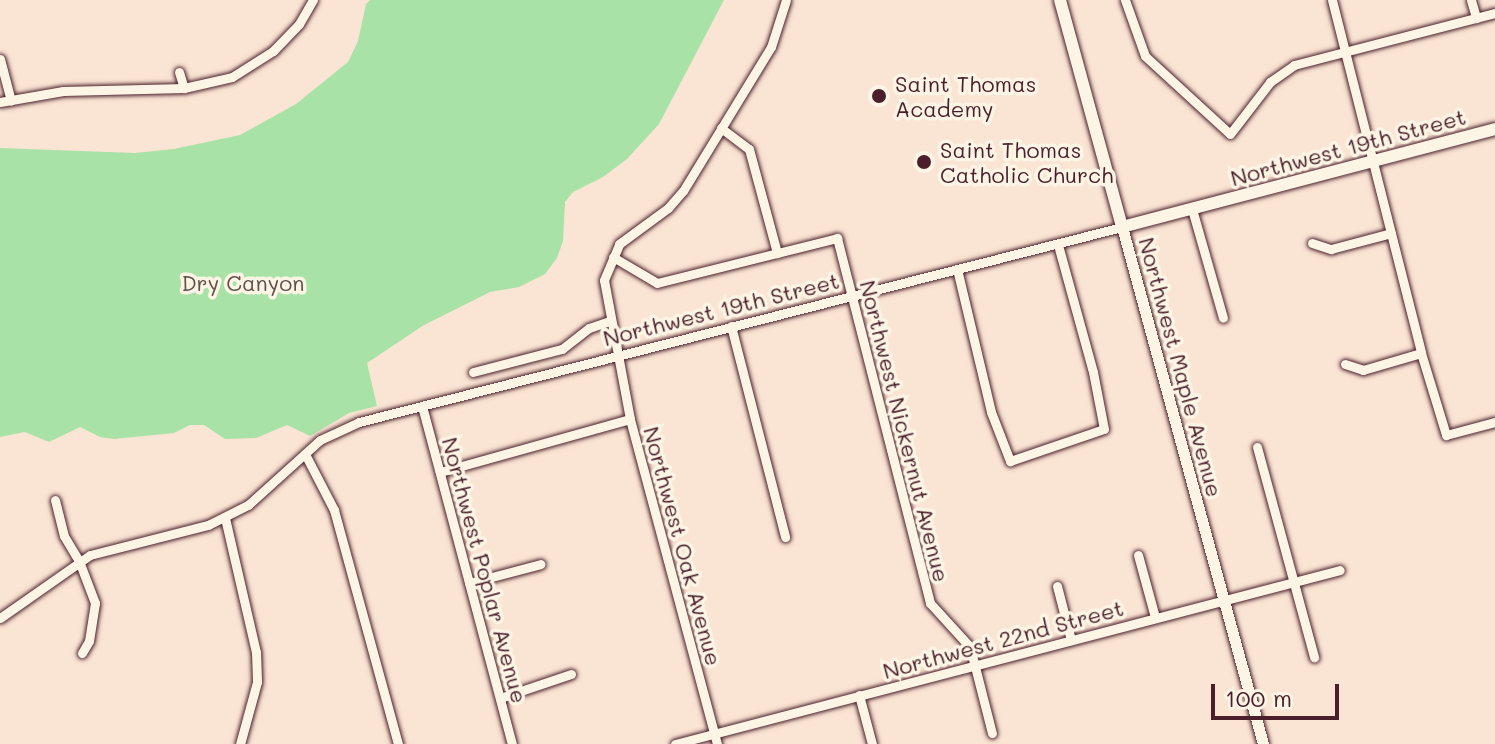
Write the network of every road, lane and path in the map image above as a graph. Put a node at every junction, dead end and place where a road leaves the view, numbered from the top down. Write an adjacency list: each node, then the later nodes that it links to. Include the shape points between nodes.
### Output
1 (313, 0): 12 (street, via 299,24 253,66 232,77)
2 (786, 0): 15 (street, via 771,47)
3 (1060, 0): 19 (main road, Northwest Maple Avenue)
4 (1125, 0): 9 (street, via 1145,56 1230,134 1270,82 1294,65)
5 (1332, 0): 9 (street)
6 (1471, 0): 8 (street)
7 (1495, 13): 8 (street)
8 (1476, 18): 9 (street)
9 (1345, 51): 17 (street)
10 (0, 59): 13 (street)
11 (179, 72): 12 (street)
12 (184, 88): 13 (street, via 63,91)
13 (11, 101): 14 (street)
14 (0, 102)
15 (721, 128): 23 (street, via 749,149); 24 (street, via 668,208 629,234)
16 (1495, 129): 17 (main road, Northwest 19th Street)
17 (1372, 161): 18 (main road, Northwest 19th Street); 20 (street)
18 (1192, 209): 19 (main road, Northwest 19th Street); 27 (street)
19 (1122, 227): 22 (street, Northwest 19th Street); 50 (street, Northwest Maple Avenue)
20 (1391, 233): 21 (street, via 1331,249); 30 (street)
21 (1312, 243)
22 (1058, 245): 25 (street, Northwest 19th Street); 25 (street, via 1104,429 1010,461 991,412)
23 (777, 253): 24 (street, via 657,283); 26 (street, Northwest Nickernut Avenue, via 837,238)
24 (613, 257): 28 (street, Northwest Oak Avenue, via 604,280)
25 (957, 269): 26 (street, Northwest 19th Street)
26 (854, 296): 29 (street, Northwest 19th Street); 56 (street, Northwest Nickernut Avenue, via 930,603 970,647)
27 (1223, 318)
28 (609, 321): 31 (street, Northwest Oak Avenue); 33 (street, via 589,328 562,349)
29 (731, 326): 31 (street, Northwest 19th Street); 42 (street)
30 (1421, 353): 32 (street, via 1363,370); 36 (street, via 1446,435)
31 (618, 355): 34 (street, Northwest 19th Street); 35 (street, Northwest Oak Avenue)
32 (1345, 364)
33 (473, 372)
34 (422, 406): 38 (street, Northwest 19th Street, via 338,429); 39 (street, Northwest Poplar Avenue)
35 (630, 419): 39 (street); 60 (street, Northwest Oak Avenue)
36 (1495, 422)
37 (1257, 447): 48 (street)
38 (305, 454): 41 (street, Northwest 19th Street, via 269,490); 63 (street, via 334,510)
39 (440, 472): 47 (street, Northwest Poplar Avenue)
40 (55, 500): 44 (street, via 60,527)
41 (225, 518): 44 (street, Northwest 19th Street); 62 (street, via 256,652 257,682)
42 (785, 537)
43 (1138, 555): 51 (street)
44 (79, 561): 52 (street, Northwest 19th Street); 54 (street, via 95,603)
45 (541, 564): 47 (street)
46 (1340, 570): 48 (street, Northwest 22nd Street)
47 (469, 583): 59 (street, Northwest Poplar Avenue)
48 (1294, 583): 50 (street, Northwest 22nd Street); 55 (street)
49 (1057, 586): 53 (street)
50 (1225, 599): 51 (street, Northwest 22nd Street); 68 (street, Northwest Maple Avenue)
51 (1155, 617): 53 (street, Northwest 22nd Street)
52 (0, 618)
53 (1071, 640): 56 (street, Northwest 22nd Street)
54 (82, 653)
55 (1314, 657)
56 (974, 665): 58 (street, Northwest 22nd Street); 61 (street, Northwest Nickernut Avenue)
57 (571, 674): 59 (street)
58 (859, 695): 60 (street, Northwest 22nd Street); 67 (street)
59 (500, 698): 64 (street, Northwest Poplar Avenue)
60 (714, 732): 65 (street, Northwest 22nd Street); 66 (street, Northwest Oak Avenue)
61 (992, 733)
62 (240, 744)
63 (398, 744)
64 (512, 744)
65 (675, 744)
66 (717, 744)
67 (872, 744)
68 (1263, 744)

